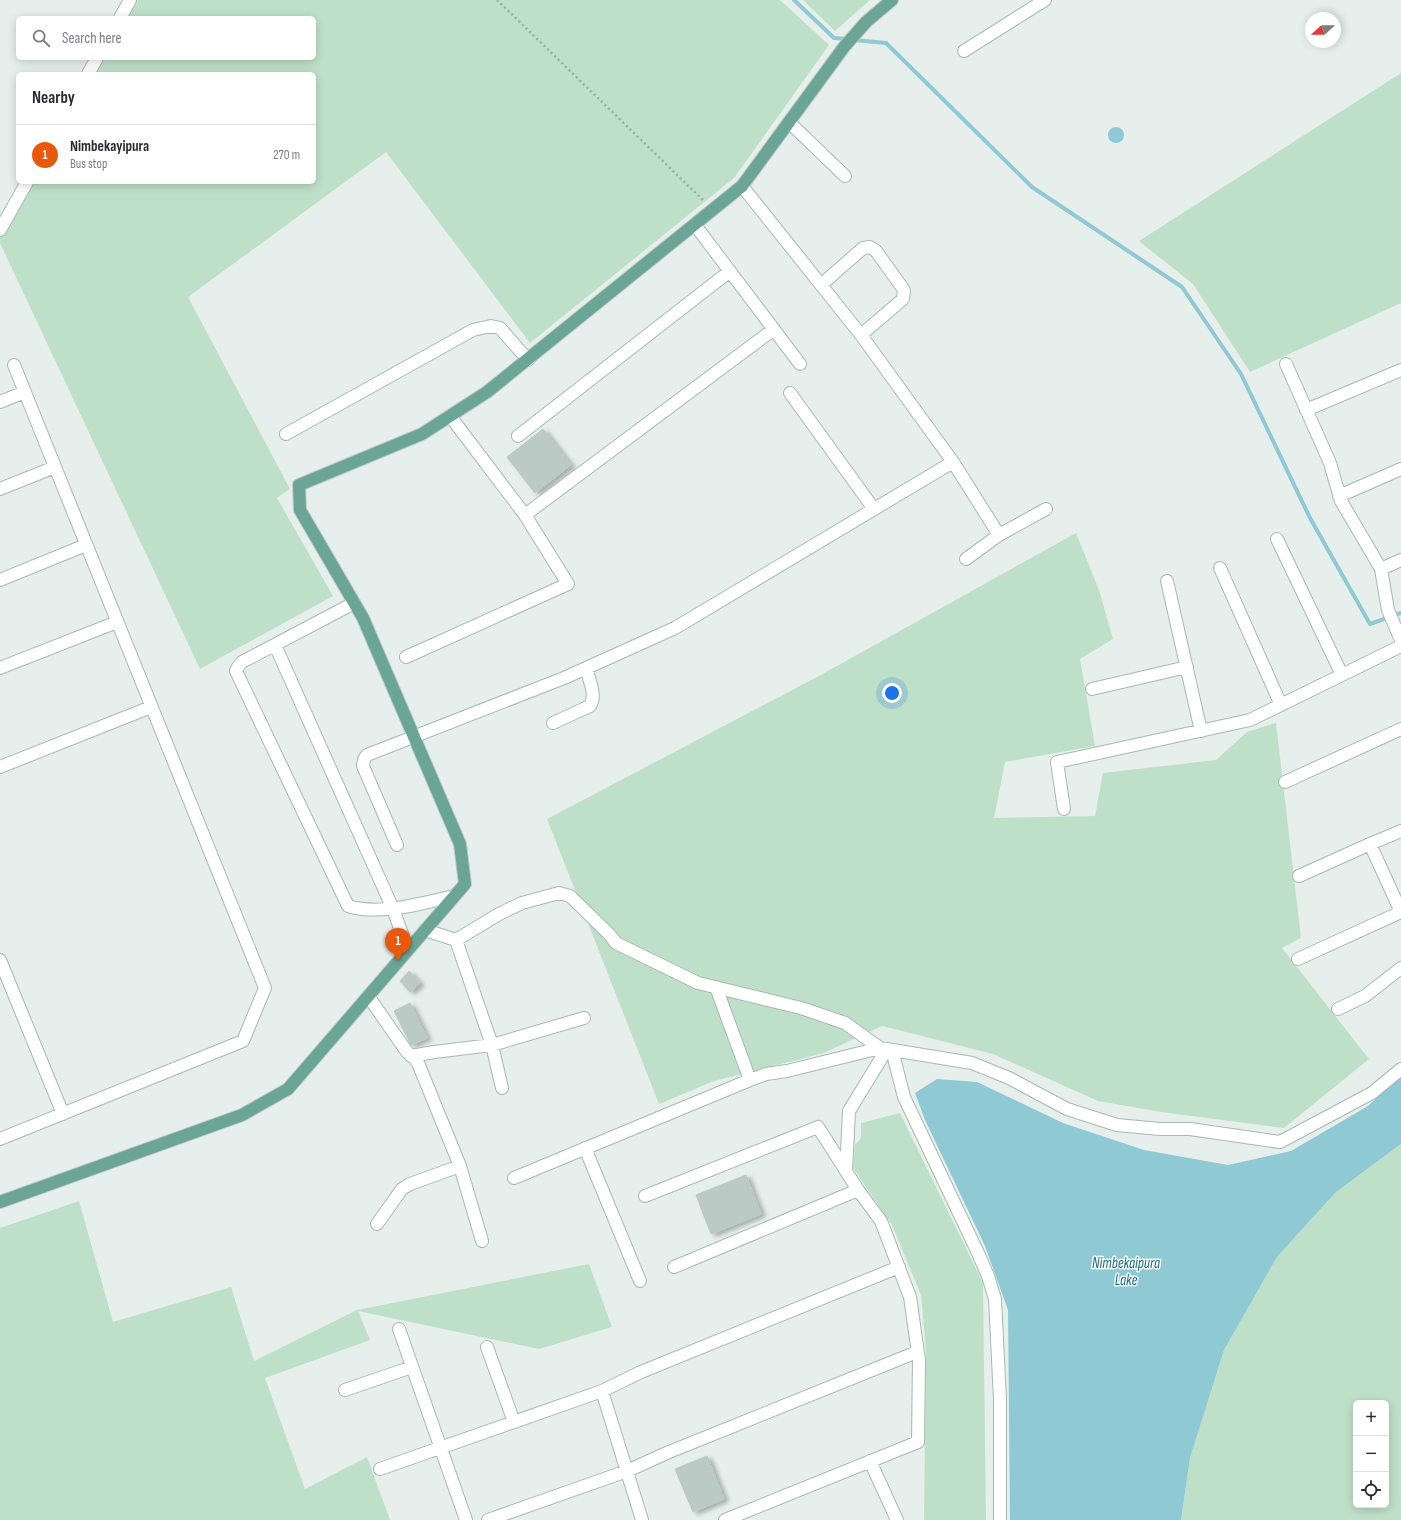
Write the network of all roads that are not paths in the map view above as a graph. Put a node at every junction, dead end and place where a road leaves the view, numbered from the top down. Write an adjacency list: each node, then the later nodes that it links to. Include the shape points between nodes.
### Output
1 (130, 0): 4 (street)
2 (892, 0): 8 (main road, via 866,22 844,47)
3 (1045, 0): 5 (street)
4 (121, 16)
5 (964, 51)
6 (96, 60): 7 (street)
7 (89, 72)
8 (789, 122): 9 (street); 11 (main road)
9 (845, 176)
10 (26, 184): 13 (street)
11 (742, 186): 12 (main road); 15 (street)
12 (695, 225): 14 (street); 18 (main road)
13 (0, 230)
14 (730, 272): 16 (street); 29 (street)
15 (821, 285): 17 (street); 17 (street, via 863,248 870,247 876,251 904,290 903,299)
16 (774, 329): 19 (street); 37 (street)
17 (861, 335): 30 (street)
18 (528, 360): 27 (main road, via 487,392); 28 (street, via 500,328 491,326 473,330)
19 (800, 364)
20 (1286, 364): 26 (street)
21 (14, 365): 23 (street)
22 (1401, 370): 26 (street)
23 (24, 392): 25 (street); 31 (street)
24 (790, 393): 35 (street)
25 (0, 402)
26 (1306, 410): 34 (street, via 1330,463)
27 (450, 416): 37 (street); 47 (main road, via 422,434 299,485 300,510)
28 (286, 434)
29 (518, 436)
30 (953, 462): 35 (street); 38 (street)
31 (55, 467): 33 (street); 40 (street)
32 (1401, 469): 34 (street)
33 (0, 489)
34 (1339, 496): 44 (street)
35 (874, 509): 55 (street, via 675,628)
36 (1046, 509): 38 (street)
37 (525, 515): 52 (street, via 568,584)
38 (999, 535): 41 (street)
39 (1277, 539): 56 (street)
40 (86, 545): 45 (street); 48 (street)
41 (966, 559)
42 (1401, 560): 44 (street)
43 (1220, 568): 58 (street)
44 (1381, 569): 49 (street, via 1388,610)
45 (0, 580)
46 (1167, 581): 53 (street)
47 (354, 603): 50 (street); 63 (main road, via 363,618)
48 (117, 622): 54 (street); 59 (street)
49 (1401, 640)
50 (275, 645): 72 (street); 72 (street, via 242,662 236,671 348,906 357,909)
51 (1401, 646): 56 (street)
52 (406, 657)
53 (1187, 667): 57 (street); 62 (street)
54 (0, 668)
55 (586, 668): 60 (street, via 593,696 590,706); 63 (street)
56 (1342, 675): 58 (street)
57 (1092, 689)
58 (1281, 705): 62 (street, via 1250,720)
59 (151, 707): 64 (street); 90 (street, via 265,988 243,1041)
60 (553, 723)
61 (1401, 729): 65 (street)
62 (1201, 731): 66 (street, via 1057,762)
63 (414, 736): 69 (street, via 367,755 364,759 363,766); 71 (main road, via 460,844 465,884)
64 (0, 767)
65 (1285, 782)
66 (1064, 809)
67 (1401, 831): 68 (street)
68 (1370, 844): 70 (street); 73 (street)
69 (397, 845)
70 (1299, 876)
71 (454, 896): 72 (street); 74 (main road)
72 (393, 909): 76 (street)
73 (1401, 912): 77 (street)
74 (425, 930): 75 (street); 76 (main road)
75 (456, 940): 80 (street, via 522,903 559,893 570,896 616,943 698,983); 84 (street)
76 (408, 950): 81 (main road)
77 (1298, 959)
78 (0, 960): 90 (street)
79 (1401, 968): 82 (street, via 1365,996)
80 (716, 987): 85 (street, via 801,1008 845,1023); 88 (street)
81 (368, 996): 86 (street); 98 (main road, via 288,1088 242,1115)
82 (1338, 1008)
83 (584, 1018): 84 (street)
84 (492, 1045): 86 (street); 89 (street)
85 (887, 1049): 87 (street, via 972,1063 1009,1078 1067,1109 1117,1125 1190,1129 1280,1142 1372,1093); 88 (street, via 766,1074); 94 (street, via 849,1111); 120 (street, via 904,1097 978,1253 996,1299)
86 (412, 1056): 93 (street, via 418,1063)
87 (1401, 1069)
88 (750, 1080): 92 (street)
89 (502, 1088)
90 (63, 1114): 91 (street)
91 (0, 1139)
92 (585, 1148): 95 (street); 103 (street)
93 (460, 1166): 99 (street, via 402,1189); 100 (street)
94 (846, 1171): 96 (street); 97 (street, via 818,1126)
95 (514, 1178)
96 (858, 1190): 101 (street); 102 (street, via 881,1221)
97 (645, 1196)
98 (0, 1202)
99 (377, 1224)
100 (482, 1241)
101 (674, 1267)
102 (899, 1267): 106 (street, via 910,1297); 109 (street, via 641,1372)
103 (640, 1281)
104 (399, 1329): 107 (street)
105 (487, 1347): 110 (street)
106 (917, 1352): 112 (street, via 918,1442); 114 (street)
107 (412, 1366): 108 (street); 111 (street)
108 (345, 1390)
109 (602, 1391): 110 (street); 114 (street)
110 (514, 1422): 111 (street)
111 (440, 1448): 113 (street); 115 (street)
112 (870, 1461): 118 (street); 119 (street)
113 (380, 1469)
114 (626, 1471): 116 (street); 117 (street)
115 (466, 1520)
116 (488, 1520)
117 (642, 1520)
118 (725, 1520)
119 (897, 1520)
120 (1000, 1520)

